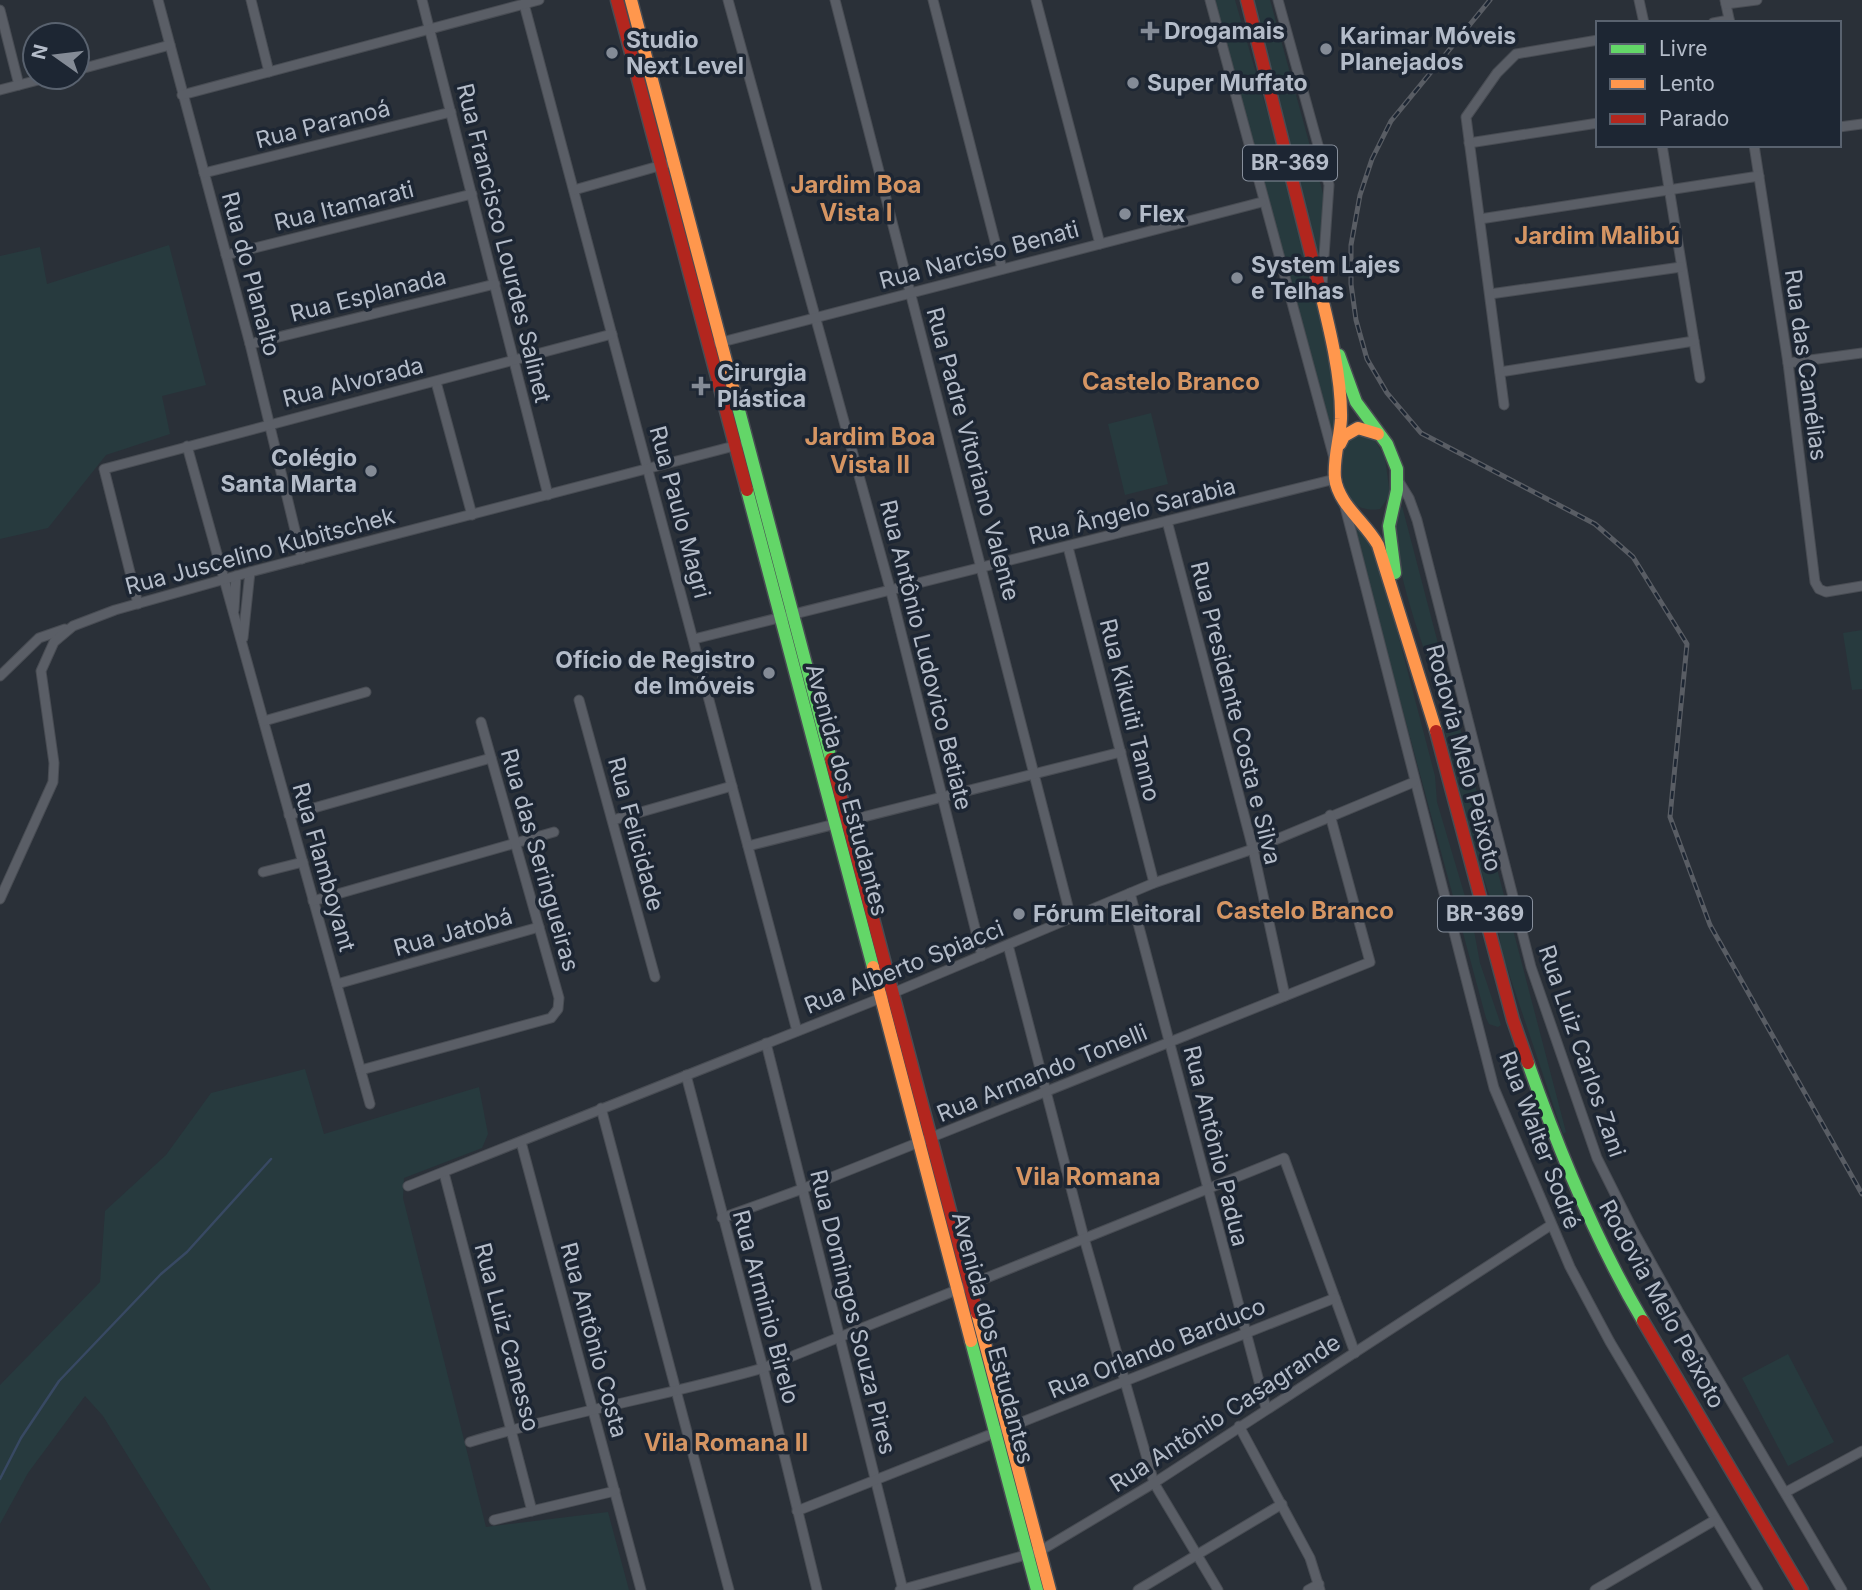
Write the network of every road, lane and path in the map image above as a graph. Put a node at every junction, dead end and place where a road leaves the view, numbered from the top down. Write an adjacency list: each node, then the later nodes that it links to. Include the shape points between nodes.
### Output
1 (158, 0): 23 (street, Rua do Planalto)
2 (251, 0): 26 (street)
3 (422, 0): 21 (street, Rua Francisco Lourdes Salinet)
4 (539, 0): 17 (street)
5 (617, 0): 25 (street, Avenida dos Estudantes)
6 (631, 0): 25 (street, Avenida dos Estudantes)
7 (728, 0): 53 (street, Rua Antônio Ludovico Betiate)
8 (835, 0): 50 (street, Rua Padre Vitoriano Valente)
9 (933, 0): 48 (street)
10 (1036, 0): 45 (street)
11 (1210, 0): 43 (street)
12 (1247, 0): 51 (street, Rodovia Melo Peixoto / BR-369)
13 (1278, 0): 51 (street, via 1329,185)
14 (1639, 0): 19 (street)
15 (1757, 0): 16 (street)
16 (1726, 2): 20 (street)
17 (524, 4): 21 (street); 40 (street, Rua Paulo Magri)
18 (0, 10): 27 (street)
19 (1644, 21)
20 (1730, 21)
21 (429, 29): 26 (street); 30 (street, Rua Francisco Lourdes Salinet)
22 (1596, 40): 34 (street, via 1516,54 1466,117)
23 (170, 45): 24 (street); 29 (street, Rua do Planalto)
24 (91, 66)
25 (643, 69): 37 (street, Avenida dos Estudantes)
26 (270, 72): 29 (street)
27 (19, 85): 28 (street)
28 (0, 90)
29 (183, 95): 38 (street, Rua do Planalto)
30 (451, 112): 38 (street, Rua Paranoá); 42 (street, Rua Francisco Lourdes Salinet)
31 (1596, 123): 34 (street)
32 (1862, 124): 33 (street)
33 (1841, 127)
34 (1469, 143): 44 (street)
35 (1662, 147): 41 (street)
36 (1754, 147): 39 (street, Rua das Camélias)
37 (668, 163): 40 (street); 57 (street, Avenida dos Estudantes); 59 (street, Avenida dos Estudantes)
38 (204, 173): 46 (street, Rua do Planalto)
39 (1759, 176): 41 (street); 62 (street, Rua das Camélias)
40 (574, 190): 55 (street, Rua Paulo Magri)
41 (1669, 191): 44 (street); 47 (street)
42 (472, 194): 46 (street, Rua Itamarati); 49 (street, Rua Francisco Lourdes Salinet)
43 (1262, 202): 45 (street, Rua Narciso Benati); 72 (street)
44 (1480, 219): 52 (street)
45 (1100, 244): 48 (street, Rua Narciso Benati)
46 (226, 255): 58 (street, Rua do Planalto)
47 (1681, 267): 52 (street); 56 (street)
48 (1002, 269): 50 (street, Rua Narciso Benati)
49 (495, 284): 58 (street, Rua Esplanada); 61 (street, Rua Francisco Lourdes Salinet)
50 (911, 293): 53 (street, Rua Narciso Benati); 84 (street, Rua Padre Vitoriano Valente)
51 (1321, 294): 54 (street, Rodovia Melo Peixoto / BR-369)
52 (1490, 294): 63 (street)
53 (817, 318): 57 (street, Rua Narciso Benati); 89 (street, Rua Antônio Ludovico Betiate)
54 (1329, 327): 68 (street, Rodovia Melo Peixoto / BR-369, via 1356,402); 69 (street, Rodovia Melo Peixoto / BR-369)
55 (612, 334): 61 (street, Rua Alvorada); 73 (street, Rua Paulo Magri)
56 (1694, 341): 63 (street); 64 (street)
57 (720, 342): 59 (street, Rua Narciso Benati); 70 (street, Avenida dos Estudantes)
58 (250, 344): 67 (street, Rua do Planalto)
59 (706, 346): 70 (street, Avenida dos Estudantes)
60 (1862, 353): 62 (street)
61 (515, 362): 65 (street, Rua Alvorada); 76 (street, Rua Francisco Lourdes Salinet)
62 (1788, 363): 88 (street, Rua das Camélias, via 1815,582 1826,592)
63 (1500, 372): 66 (street)
64 (1700, 378)
65 (436, 382): 67 (street, Rua Alvorada); 80 (street)
66 (1504, 405)
67 (269, 423): 71 (street, Rua Alvorada); 83 (street, Rua do Planalto)
68 (1378, 434): 69 (street, via 1358,428); 75 (street, Rodovia Melo Peixoto / BR-369, via 1393,458)
69 (1340, 444): 72 (street, Rodovia Melo Peixoto / BR-369)
70 (740, 445): 73 (street, Rua Juscelino Kubitschek); 92 (street, Avenida dos Estudantes)
71 (187, 446): 87 (street, Rua Flamboyant); 90 (street, Rua Alvorada, via 104,469)
72 (1335, 462): 74 (street, Rodovia Melo Peixoto / BR-369)
73 (648, 469): 76 (street, Rua Juscelino Kubitschek); 95 (street, Rua Paulo Magri)
74 (1335, 479): 77 (street, Rodovia Melo Peixoto / BR-369); 81 (street, Rua Ângelo Sarabia)
75 (1398, 480): 78 (street, Rodovia Melo Peixoto / BR-369); 167 (street, Rua Luiz Carlos Zani, via 1417,520 1531,968 1597,1158 1653,1266)
76 (548, 495): 80 (street, Rua Juscelino Kubitschek)
77 (1344, 502): 79 (street, Rodovia Melo Peixoto / BR-369); 105 (street, Rua Walter Sodré)
78 (1392, 508): 79 (street, via 1378,518); 93 (street, Rodovia Melo Peixoto / BR-369, via 1391,548)
79 (1356, 514): 93 (street, Rodovia Melo Peixoto / BR-369, via 1378,545)
80 (472, 515): 83 (street, Rua Juscelino Kubitschek)
81 (1167, 521): 82 (street, Rua Ângelo Sarabia); 116 (street, Rua Presidente Costa e Silva)
82 (1068, 547): 84 (street, Rua Ângelo Sarabia); 102 (street, Rua Kikuiti Tanno)
83 (302, 559): 85 (street, Rua Juscelino Kubitschek)
84 (984, 569): 89 (street, Rua Ângelo Sarabia); 104 (street, Rua Padre Vitoriano Valente)
85 (250, 572): 86 (street, Rua Juscelino Kubitschek); 96 (street)
86 (236, 576): 87 (street, Rua Juscelino Kubitschek); 91 (street)
87 (223, 581): 90 (street, Rua Juscelino Kubitschek); 91 (street, Rua Flamboyant)
88 (1862, 586)
89 (891, 592): 92 (street, Rua Ângelo Sarabia); 107 (street, Rua Antônio Ludovico Betiate)
90 (138, 604): 94 (street, Rua Juscelino Kubitschek)
91 (234, 615): 96 (street, Rua Flamboyant)
92 (786, 616): 95 (street, Rua Ângelo Sarabia); 111 (street, Avenida dos Estudantes); 112 (street, Avenida dos Estudantes)
93 (1403, 619): 187 (street, Rodovia Melo Peixoto / BR-369, via 1513,1020 1558,1147 1626,1292)
94 (73, 626): 97 (street, via 39,638); 121 (street, Rua Juscelino Kubitschek, via 54,642 41,671 53,782)
95 (694, 639): 106 (street, Rua Paulo Magri)
96 (243, 640): 100 (street, Rua Flamboyant)
97 (0, 676)
98 (366, 692): 100 (street)
99 (579, 700): 110 (street, Rua Felicidade)
100 (264, 721): 108 (street, Rua Flamboyant)
101 (481, 722): 103 (street, Rua das Seringueiras)
102 (1121, 752): 104 (street); 119 (street, Rua Kikuiti Tanno)
103 (491, 758): 108 (street); 114 (street, Rua das Seringueiras)
104 (1035, 773): 107 (street); 123 (street, Rua Padre Vitoriano Valente)
105 (1414, 782): 109 (street, Rua Alberto Spiacci); 147 (street, Rua Walter Sodré, via 1494,1088)
106 (732, 786): 110 (street); 115 (street, Rua Paulo Magri)
107 (942, 795): 111 (street); 126 (street, Rua Antônio Ludovico Betiate)
108 (289, 815): 117 (street, Rua Flamboyant)
109 (1329, 815): 116 (street, Rua Alberto Spiacci); 130 (street, Rua Armando Tonelli, via 1371,958)
110 (613, 820): 127 (street, Rua Felicidade)
111 (848, 821): 112 (street); 129 (street, Avenida dos Estudantes)
112 (835, 823): 115 (street); 131 (street, Avenida dos Estudantes)
113 (554, 832): 114 (street)
114 (515, 843): 122 (street); 124 (street, Rua das Seringueiras)
115 (748, 846): 132 (street, Rua Paulo Magri)
116 (1253, 849): 119 (street, Rua Alberto Spiacci); 130 (street, Rua Presidente Costa e Silva)
117 (303, 862): 118 (street); 122 (street, Rua Flamboyant)
118 (264, 872)
119 (1154, 883): 120 (street, Rua Alberto Spiacci)
120 (1130, 893): 123 (street, Rua Alberto Spiacci); 133 (street, Rua Antônio Padua)
121 (0, 899)
122 (313, 901): 128 (street, Rua Flamboyant)
123 (1072, 918): 125 (street, Rua Alberto Spiacci)
124 (539, 927): 128 (street, Rua Jatobá); 135 (street, Rua das Seringueiras, via 559,998 551,1018)
125 (1008, 945): 126 (street, Rua Alberto Spiacci); 137 (street)
126 (982, 956): 129 (street, Rua Alberto Spiacci)
127 (655, 977)
128 (337, 985): 135 (street, Rua Flamboyant)
129 (894, 991): 131 (street, Rua Alberto Spiacci); 140 (street, Avenida dos Estudantes)
130 (1285, 996): 133 (street, Rua Armando Tonelli)
131 (881, 998): 132 (street, Rua Alberto Spiacci); 140 (street, Avenida dos Estudantes)
132 (797, 1031): 134 (street, Rua Alberto Spiacci)
133 (1170, 1041): 137 (street, Rua Armando Tonelli); 144 (street, Rua Antônio Padua)
134 (766, 1043): 136 (street, Rua Alberto Spiacci); 145 (street, Rua Domingos Souza Pires)
135 (360, 1070): 138 (street, Rua Flamboyant)
136 (686, 1074): 139 (street, Rua Alberto Spiacci); 146 (street, Rua Arminio Birelo)
137 (1047, 1090): 140 (street, Rua Armando Tonelli); 148 (street)
138 (370, 1104)
139 (601, 1108): 141 (street, Rua Alberto Spiacci); 156 (street)
140 (925, 1140): 145 (street, Rua Armando Tonelli); 149 (street, Avenida dos Estudantes)
141 (521, 1142): 142 (street, Rua Alberto Spiacci); 157 (street, Rua Antônio Costa)
142 (444, 1173): 143 (street, Rua Alberto Spiacci); 160 (street, Rua Luiz Canesso)
143 (408, 1186)
144 (1207, 1186): 148 (street); 150 (street, via 1284,1158); 151 (street, Rua Antônio Padua)
145 (802, 1189): 146 (street, Rua Armando Tonelli); 152 (street, Rua Domingos Souza Pires)
146 (722, 1218): 154 (street, Rua Arminio Birelo)
147 (1552, 1226): 153 (street, Rua Antônio Casagrande); 172 (street, Rua Walter Sodré, via 1611,1342)
148 (1084, 1238): 149 (street); 155 (street)
149 (964, 1288): 152 (street); 161 (street, Avenida dos Estudantes)
150 (1335, 1298): 151 (street, Rua Orlando Barduco); 153 (street)
151 (1245, 1334): 155 (street, Rua Orlando Barduco); 158 (street, Rua Antônio Padua)
152 (842, 1339): 154 (street); 164 (street, Rua Domingos Souza Pires)
153 (1355, 1353): 158 (street, Rua Antônio Casagrande)
154 (763, 1368): 156 (street); 170 (street, Rua Arminio Birelo)
155 (1126, 1382): 161 (street, Rua Orlando Barduco); 165 (street)
156 (678, 1392): 157 (street); 177 (street)
157 (593, 1408): 160 (street); 166 (street, Rua Antônio Costa)
158 (1266, 1408): 159 (street, Rua Antônio Casagrande)
159 (1239, 1426): 165 (street, Rua Antônio Casagrande); 168 (street)
160 (511, 1429): 162 (street); 169 (street, Rua Luiz Canesso)
161 (1002, 1429): 164 (street, Rua Orlando Barduco); 173 (street, Avenida dos Estudantes)
162 (470, 1442)
163 (1862, 1451): 167 (street)
164 (876, 1480): 170 (street, Rua Orlando Barduco); 179 (street, Rua Domingos Souza Pires)
165 (1154, 1483): 173 (street, Rua Antônio Casagrande); 174 (street)
166 (615, 1491): 169 (street); 176 (street, Rua Antônio Costa)
167 (1786, 1492): 188 (street, Rua Luiz Carlos Zani)
168 (1282, 1504): 174 (street); 175 (street, via 1310,1558)
169 (532, 1511): 171 (street)
170 (797, 1511): 178 (street, Rua Arminio Birelo)
171 (494, 1520)
172 (1716, 1520): 185 (street); 186 (street, Rua Walter Sodré)
173 (1034, 1553): 179 (street, Rua Antônio Casagrande); 180 (street, Avenida dos Estudantes); 181 (street, Avenida dos Estudantes)
174 (1198, 1553): 182 (street); 183 (street)
175 (1319, 1587): 184 (street)
176 (641, 1590)
177 (729, 1590)
178 (817, 1590)
179 (902, 1590)
180 (1037, 1590)
181 (1050, 1590)
182 (1138, 1590)
183 (1218, 1590)
184 (1308, 1590)
185 (1595, 1590)
186 (1758, 1590)
187 (1802, 1590)
188 (1842, 1590)

